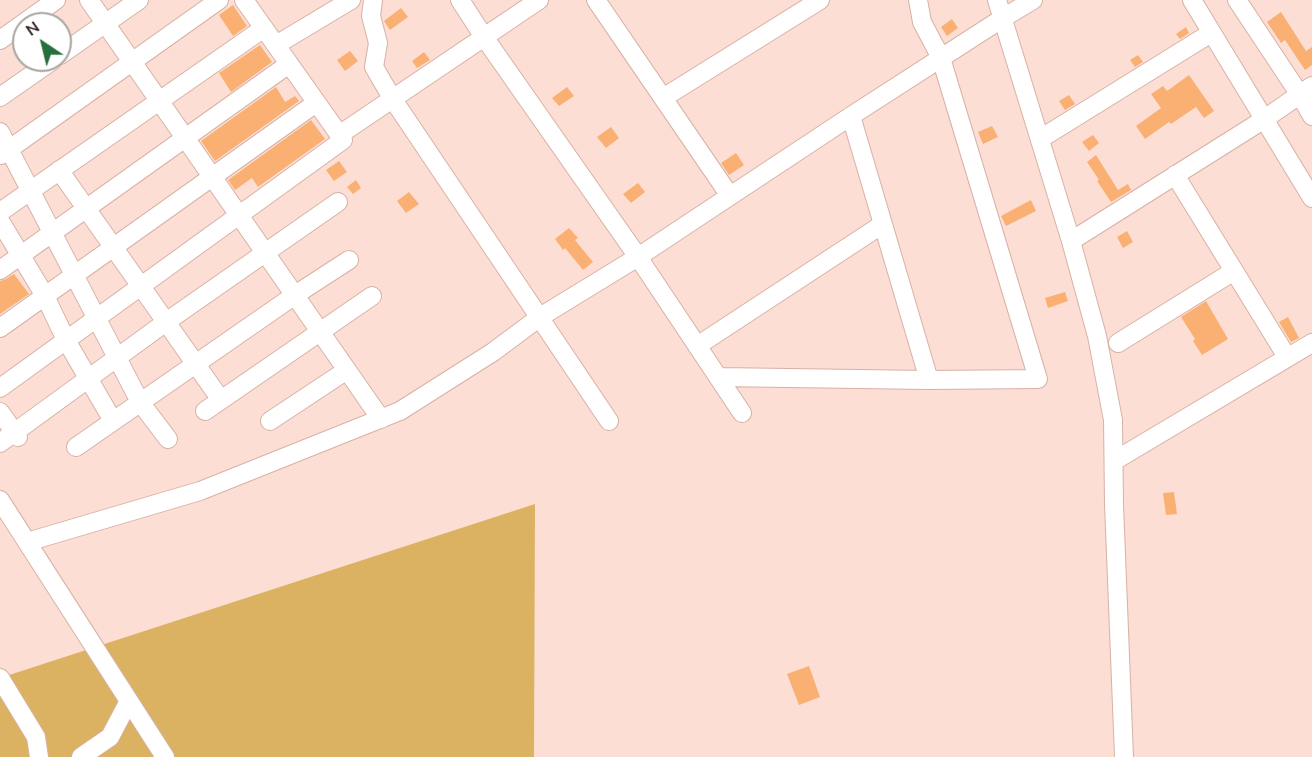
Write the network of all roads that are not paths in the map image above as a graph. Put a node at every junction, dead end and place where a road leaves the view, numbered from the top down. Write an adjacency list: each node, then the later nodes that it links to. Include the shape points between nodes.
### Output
1 (56, 0): 23 (street)
2 (89, 0): 19 (street)
3 (139, 0): 19 (street)
4 (219, 0): 27 (street)
5 (244, 0): 20 (street)
6 (351, 0): 17 (street)
7 (373, 0): 32 (street, via 371,16 378,42 374,67)
8 (460, 0): 22 (street)
9 (540, 0): 22 (street)
10 (596, 0): 33 (street)
11 (820, 0): 33 (street)
12 (918, 0): 26 (street, via 922,21)
13 (997, 0): 18 (street)
14 (1033, 0): 18 (street)
15 (1192, 0): 21 (street)
16 (1237, 0): 30 (street)
17 (330, 5): 24 (street)
18 (1002, 18): 26 (street); 42 (street)
19 (105, 23): 25 (street); 27 (street)
20 (264, 28): 24 (street); 34 (street)
21 (1211, 33): 38 (street); 42 (street)
22 (484, 37): 32 (street); 61 (street)
23 (0, 40)
24 (276, 45): 28 (street)
25 (72, 46)
26 (941, 58): 36 (street); 85 (street, via 1038,379)
27 (132, 62): 34 (street); 43 (street)
28 (289, 64): 35 (street); 41 (street)
29 (36, 72): 31 (street)
30 (1306, 90): 37 (street); 38 (street)
31 (0, 97)
32 (392, 98): 40 (street); 70 (street)
33 (663, 98): 48 (street)
34 (159, 101): 41 (street); 44 (street)
35 (316, 103): 40 (street); 46 (street)
36 (851, 116): 48 (street); 55 (street)
37 (1312, 116)
38 (1263, 120): 45 (street); 49 (street)
39 (0, 132): 43 (street)
40 (339, 135): 53 (street, via 343,140)
41 (185, 138): 46 (street); 51 (street)
42 (1040, 139): 57 (street)
43 (4, 152): 47 (street)
44 (59, 170): 47 (street); 51 (street)
45 (1175, 175): 57 (street); 64 (street)
46 (212, 177): 53 (street); 58 (street)
47 (30, 191): 52 (street); 56 (street)
48 (730, 196): 61 (street)
49 (1312, 198)
50 (338, 202): 59 (street)
51 (86, 208): 56 (street); 58 (street)
52 (0, 212)
53 (239, 216): 59 (street); 66 (street)
54 (0, 220): 60 (street)
55 (883, 224): 78 (street); 85 (street)
56 (52, 232): 60 (street); 65 (street)
57 (1071, 241): 99 (street, via 1097,336 1113,420)
58 (114, 247): 65 (street); 66 (street)
59 (266, 253): 67 (street); 72 (street)
60 (20, 255): 63 (street); 68 (street)
61 (638, 258): 70 (street); 78 (street)
62 (349, 260): 67 (street)
63 (0, 270)
64 (1234, 271): 76 (street); 79 (street)
65 (74, 275): 68 (street); 71 (street)
66 (141, 286): 71 (street); 72 (street)
67 (295, 295): 74 (street); 81 (street)
68 (45, 296): 73 (street); 75 (street)
69 (372, 296): 74 (street)
70 (540, 317): 92 (street, via 493,352); 94 (street)
71 (97, 318): 75 (street); 80 (street)
72 (166, 322): 80 (street); 81 (street)
73 (0, 328)
74 (320, 331): 82 (street); 87 (street)
75 (66, 340): 84 (street); 86 (street)
76 (1118, 343)
77 (1312, 343): 79 (street)
78 (698, 346): 83 (street)
79 (1287, 357): 99 (street)
80 (117, 358): 84 (street); 88 (street)
81 (196, 364): 87 (street); 88 (street)
82 (347, 370): 92 (street); 95 (street)
83 (718, 377): 85 (street); 91 (street)
84 (88, 378): 93 (street); 96 (street)
85 (929, 380)
86 (0, 388)
87 (220, 400): 89 (street)
88 (140, 402): 93 (street); 97 (street)
89 (205, 411)
90 (0, 412): 96 (street)
91 (742, 413)
92 (381, 419): 101 (street, via 200,491)
93 (113, 421): 98 (street)
94 (609, 421)
95 (270, 422)
96 (11, 437)
97 (168, 439)
98 (76, 447)
99 (1114, 461): 107 (street)
100 (0, 500): 101 (street)
101 (27, 542): 103 (street)
102 (0, 678): 104 (street, via 36,737)
103 (129, 701): 105 (street, via 110,737); 106 (street)
104 (39, 757)
105 (81, 757)
106 (165, 757)
107 (1124, 757)

